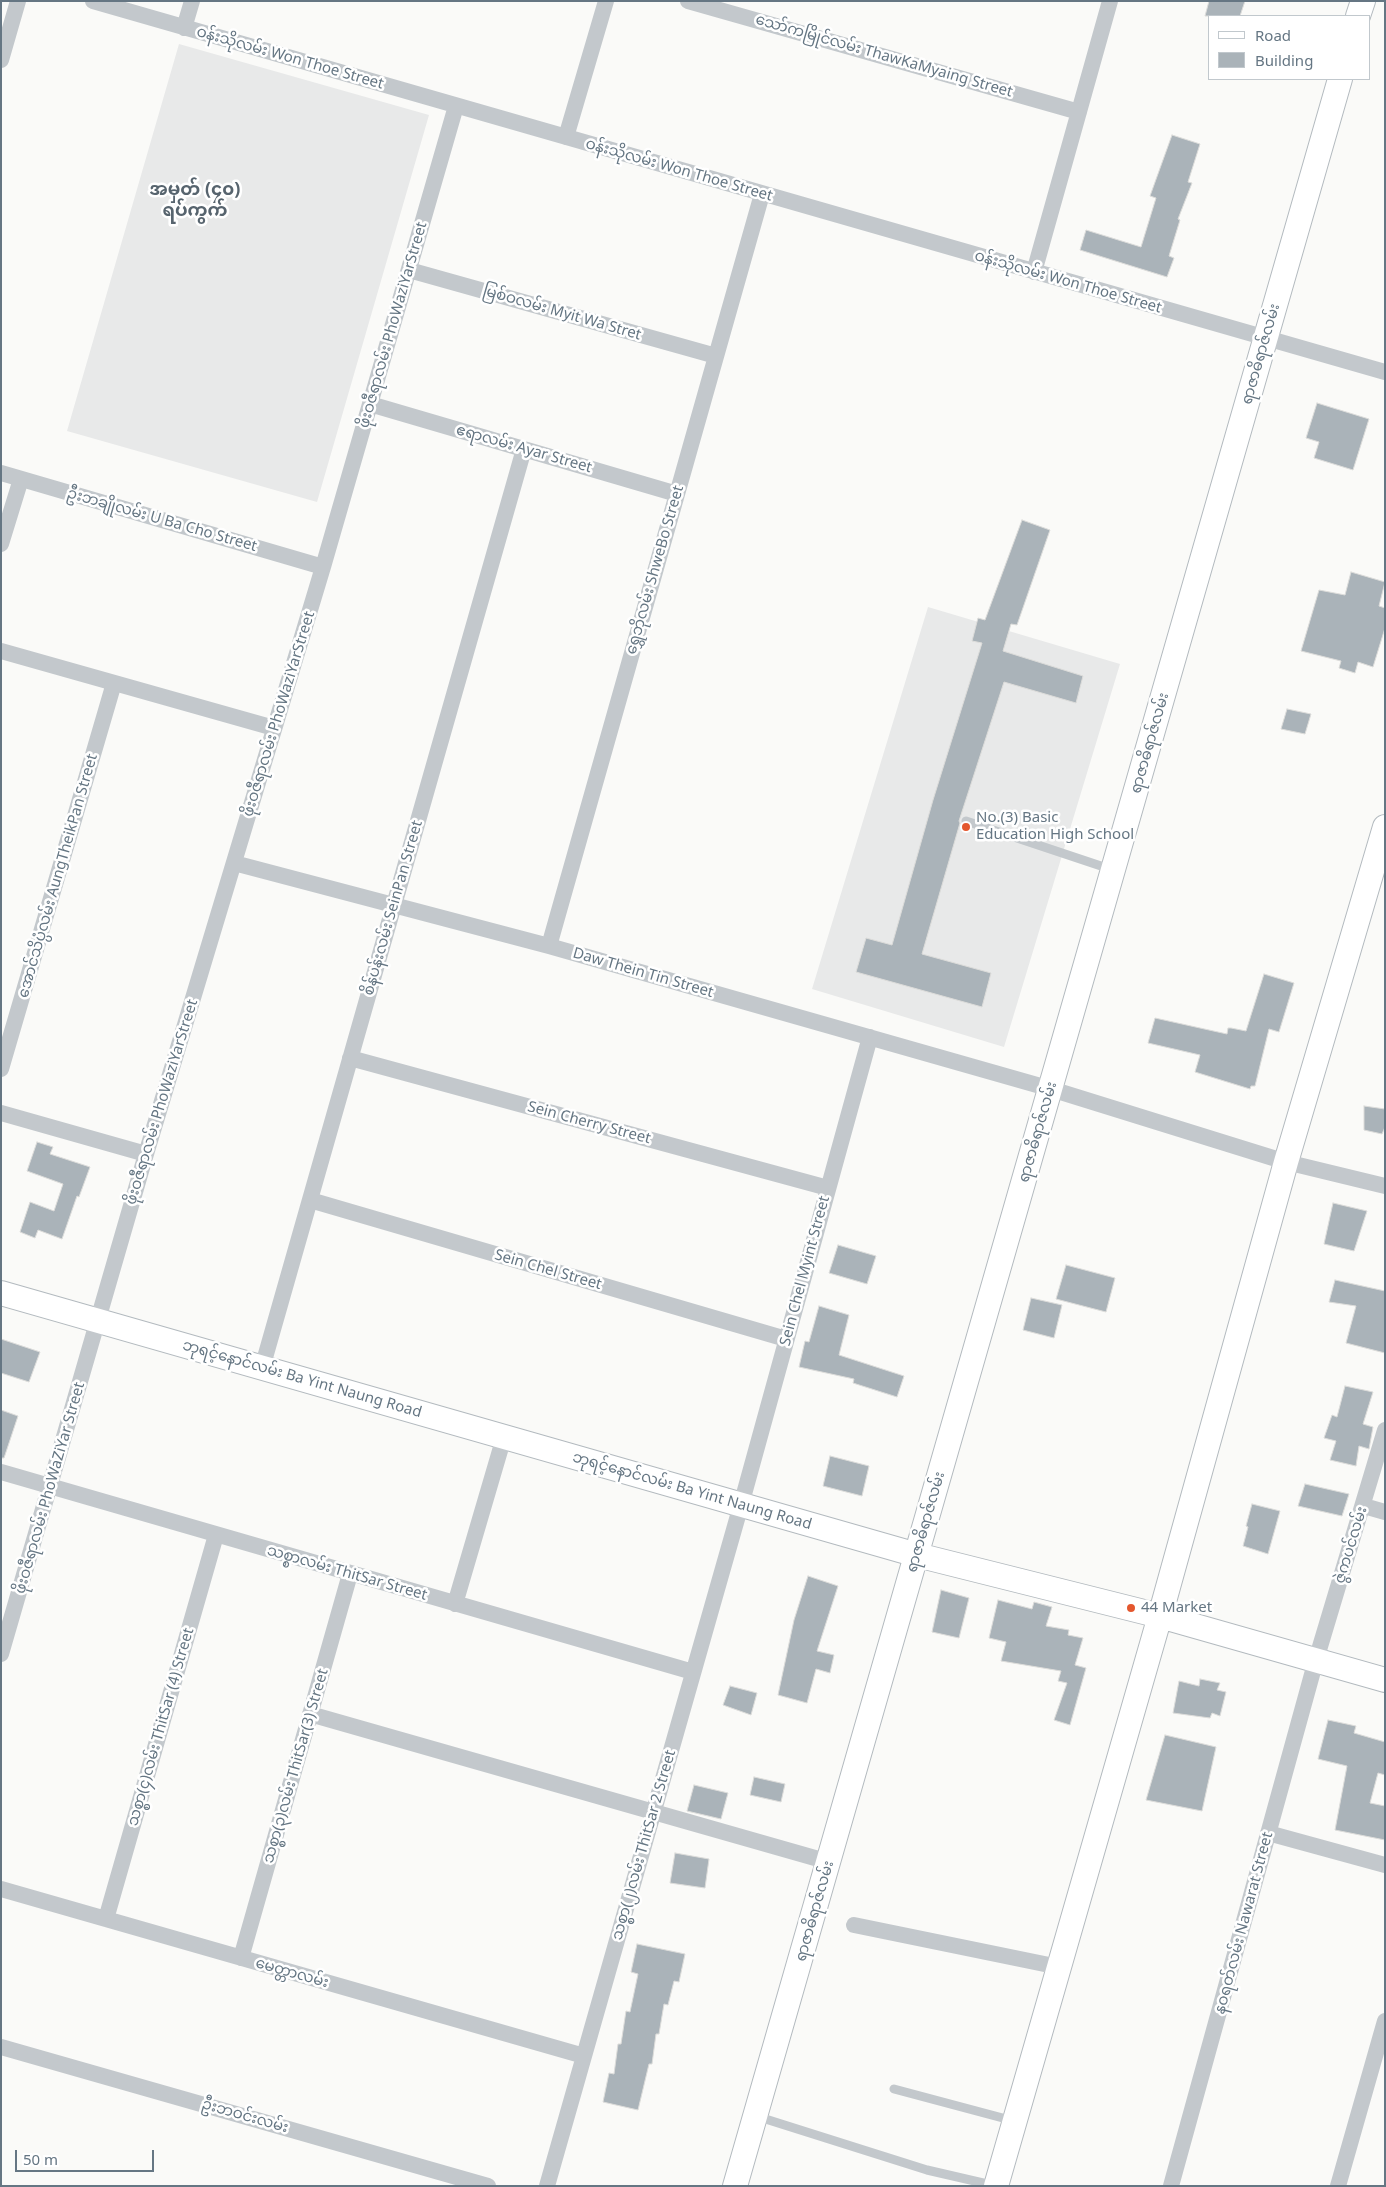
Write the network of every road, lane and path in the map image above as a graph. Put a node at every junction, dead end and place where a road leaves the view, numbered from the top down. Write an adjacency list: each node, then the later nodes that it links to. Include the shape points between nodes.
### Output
1 (18, 1): 11 (street)
2 (92, 1): 10 (street, ဝန်းသိုလမ်း Won Thoe Street)
3 (192, 1): 10 (street)
4 (606, 1): 15 (street)
5 (688, 1): 8 (street, သော်ကမြိုင်လမ်း ThawKaMyaing Street)
6 (1110, 1): 14 (street)
7 (1363, 1): 9 (street)
8 (721, 6): 14 (street, သော်ကမြိုင်လမ်း ThawKaMyaing Street)
9 (1358, 15)
10 (184, 28): 13 (street, ဝန်းသိုလမ်း Won Thoe Street)
11 (1, 60)
12 (1340, 80): 19 (street, ရာဇာဓိရာဇ်လမ်း)
13 (456, 106): 15 (street, ဝန်းသိုလမ်း Won Thoe Street); 17 (street, ဖိုးဝဇီရာလမ်း PhoWaziYarStreet)
14 (1079, 112): 18 (street)
15 (566, 138): 16 (street, ဝန်းသိုလမ်း Won Thoe Street)
16 (762, 194): 18 (street, ဝန်းသိုလမ်း Won Thoe Street); 20 (street, ရွှေဘိုလမ်း ShweBo Street)
17 (409, 270): 20 (street, မြစ်ဝလမ်း Myit Wa Stret); 22 (street, ဖိုးဝဇီရာလမ်း PhoWaziYarStreet)
18 (1034, 272): 19 (street, ဝန်းသိုလမ်း Won Thoe Street)
19 (1266, 339): 21 (street, ဝန်းသိုလမ်း Won Thoe Street); 35 (street, ရာဇာဓိရာဇ်လမ်း)
20 (716, 356): 26 (street, ရွှေဘိုလမ်း ShweBo Street)
21 (1385, 372)
22 (370, 404): 23 (street, ဧရာလမ်း Ayar Street); 28 (street, ဖိုးဝဇီရာလမ်း PhoWaziYarStreet)
23 (524, 449): 26 (street, ဧရာလမ်း Ayar Street); 36 (street, စိန်ပန်းလမ်း SeinPan Street)
24 (1, 473): 25 (street, ဦးဘချိုလမ်း U Ba Cho Street)
25 (20, 479): 27 (street); 28 (street, ဦးဘချိုလမ်း U Ba Cho Street)
26 (677, 494): 37 (street, ရွှေဘိုလမ်း ShweBo Street)
27 (1, 544)
28 (323, 567): 31 (street, ဖိုးဝဇီရာလမ်း PhoWaziYarStreet)
29 (1, 651): 30 (street)
30 (114, 683): 31 (street); 40 (street, အောင်သိပ္ပံလမ်း AungTheikPan Street)
31 (274, 728): 34 (street, ဖိုးဝဇီရာလမ်း PhoWaziYarStreet)
32 (966, 821): 35 (lane)
33 (1385, 827): 44 (street)
34 (234, 863): 36 (street, Daw Thein Tin Street); 43 (street, ဖိုးဝဇီရာလမ်း PhoWaziYarStreet)
35 (1114, 870): 41 (street, ရာဇာဓိရာဇ်လမ်း)
36 (394, 906): 37 (street, Daw Thein Tin Street); 39 (street, စိန်ပန်းလမ်း SeinPan Street)
37 (549, 946): 38 (street, Daw Thein Tin Street)
38 (870, 1038): 41 (street, Daw Thein Tin Street); 46 (street, Sein Chel Myint Street)
39 (350, 1058): 46 (street, Sein Cherry Street); 47 (street, စိန်ပန်းလမ်း SeinPan Street)
40 (1, 1070)
41 (1051, 1089): 44 (street, Daw Thein Tin Street); 60 (street, ရာဇာဓိရာဇ်လမ်း)
42 (1, 1113): 43 (street)
43 (146, 1154): 49 (street, ဖိုးဝဇီရာလမ်း PhoWaziYarStreet)
44 (1286, 1162): 45 (street, Daw Thein Tin Street); 63 (street)
45 (1385, 1186)
46 (828, 1188): 50 (street, Sein Chel Myint Street)
47 (310, 1200): 50 (street, Sein Chel Street); 51 (street, စိန်ပန်းလမ်း SeinPan Street)
48 (1, 1293): 49 (street, ဘုရင့်နောင်လမ်း Ba Yint Naung Road)
49 (98, 1321): 51 (street, ဘုရင့်နောင်လမ်း Ba Yint Naung Road); 55 (street, ဖိုးဝဇီရာလမ်း PhoWaZiYar Street)
50 (786, 1339): 56 (street, Sein Chel Myint Street)
51 (262, 1368): 53 (street, ဘုရင့်နောင်လမ်း Ba Yint Naung Road)
52 (1385, 1430): 57 (street, ဇွဲကပင်လမ်း)
53 (504, 1437): 56 (street, ဘုရင့်နောင်လမ်း Ba Yint Naung Road); 62 (street)
54 (1, 1472): 55 (street, သစ္စာလမ်း ThitSar Street)
55 (51, 1486): 59 (street, သစ္စာလမ်း ThitSar Street); 64 (street, ဖိုးဝဇီရာလမ်း PhoWaZiYar Street)
56 (741, 1505): 60 (street, ဘုရင့်နောင်လမ်း Ba Yint Naung Road); 66 (street, သစ္စာ(၂)လမ်း ThitSar 2 Street)
57 (1364, 1506): 58 (street); 65 (street, ဇွဲကပင်လမ်း)
58 (1385, 1512)
59 (216, 1535): 61 (street, သစ္စာလမ်း ThitSar Street); 74 (street, သစ္စာ(၄)လမ်း ThitSar (4) Street)
60 (917, 1555): 63 (street, ဘုရင့်နောင်လမ်း Ba Yint Naung Road); 71 (street, ရာဇာဓိရာဇ်လမ်း)
61 (350, 1574): 62 (street, သစ္စာလမ်း ThitSar Street); 68 (street, သစ္စာ(၃)လမ်း ThitSar(3) Street)
62 (454, 1604): 66 (street, သစ္စာလမ်း ThitSar Street)
63 (1160, 1616): 65 (street, ဘုရင့်နောင်လမ်း Ba Yint Naung Road); 77 (street)
64 (1, 1654)
65 (1316, 1660): 67 (street, ဘုရင့်နောင်လမ်း Ba Yint Naung Road); 70 (street, နဝရတ်လမ်း Nawarat Street)
66 (693, 1672): 69 (street, သစ္စာ(၂)လမ်း ThitSar 2 Street)
67 (1385, 1680)
68 (310, 1714): 69 (street); 76 (street, သစ္စာ(၃)လမ်း ThitSar(3) Street)
69 (653, 1812): 71 (street); 80 (street, သစ္စာ(၂)လမ်း ThitSar 2 Street)
70 (1268, 1833): 72 (street); 88 (street, နဝရတ်လမ်း Nawarat Street)
71 (829, 1862): 82 (street, ရာဇာဓိရာဇ်လမ်း)
72 (1385, 1866)
73 (1, 1889): 74 (street, မေတ္တာလမ်း)
74 (106, 1919): 76 (street, မေတ္တာလမ်း)
75 (854, 1925): 77 (street)
76 (242, 1958): 80 (street, မေတ္တာလမ်း)
77 (1059, 1967): 83 (street)
78 (1385, 2021): 89 (street)
79 (1, 2047): 84 (street, ဦးဘဝင်းလမ်း)
80 (584, 2056): 85 (street, သစ္စာ(၂)လမ်း ThitSar 2 Street)
81 (894, 2090): 83 (lane)
82 (755, 2116): 86 (street, ရာဇာဓိရာဇ်လမ်း); 87 (lane, via 926,2170)
83 (1014, 2121): 87 (street)
84 (488, 2186)
85 (546, 2186)
86 (735, 2186)
87 (996, 2186)
88 (1171, 2186)
89 (1338, 2186)

